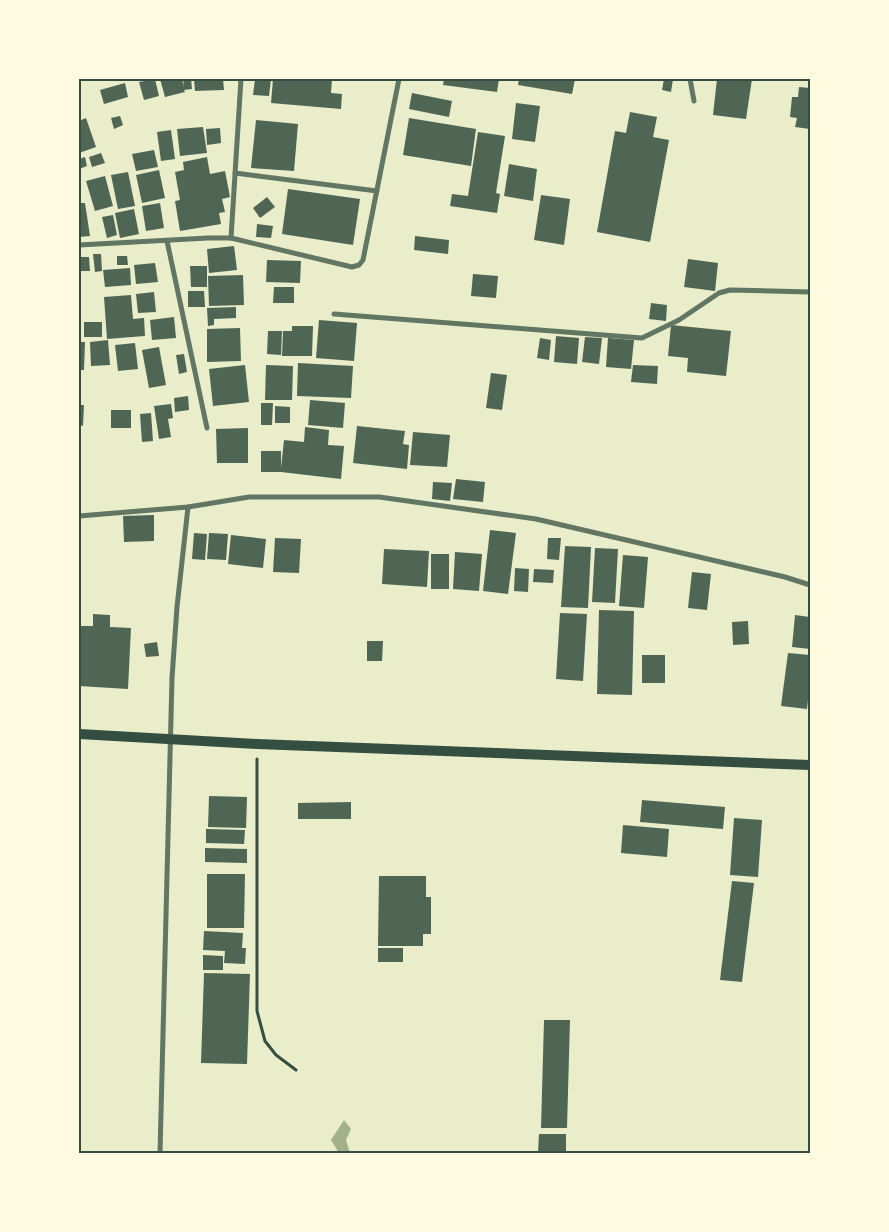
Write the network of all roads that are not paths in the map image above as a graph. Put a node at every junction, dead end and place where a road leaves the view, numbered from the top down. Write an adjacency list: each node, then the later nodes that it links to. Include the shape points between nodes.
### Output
1 (241, 79): 5 (street)
2 (400, 79): 6 (street)
3 (690, 79): 4 (street)
4 (694, 101)
5 (235, 173): 6 (street); 7 (street)
6 (377, 190): 7 (street, via 363,260 359,265 352,267)
7 (231, 238): 8 (street)
8 (167, 241): 9 (street); 12 (street)
9 (79, 245)
10 (810, 292): 11 (street, via 730,290 719,293 679,320 642,338)
11 (334, 314)
12 (207, 428)
13 (188, 507): 14 (street); 15 (street, via 249,497 379,497 536,520); 17 (street, via 177,607)
14 (79, 516)
15 (810, 585)
16 (79, 734): 17 (main road)
17 (171, 739): 18 (main road); 19 (street)
18 (810, 765)
19 (160, 1153)

